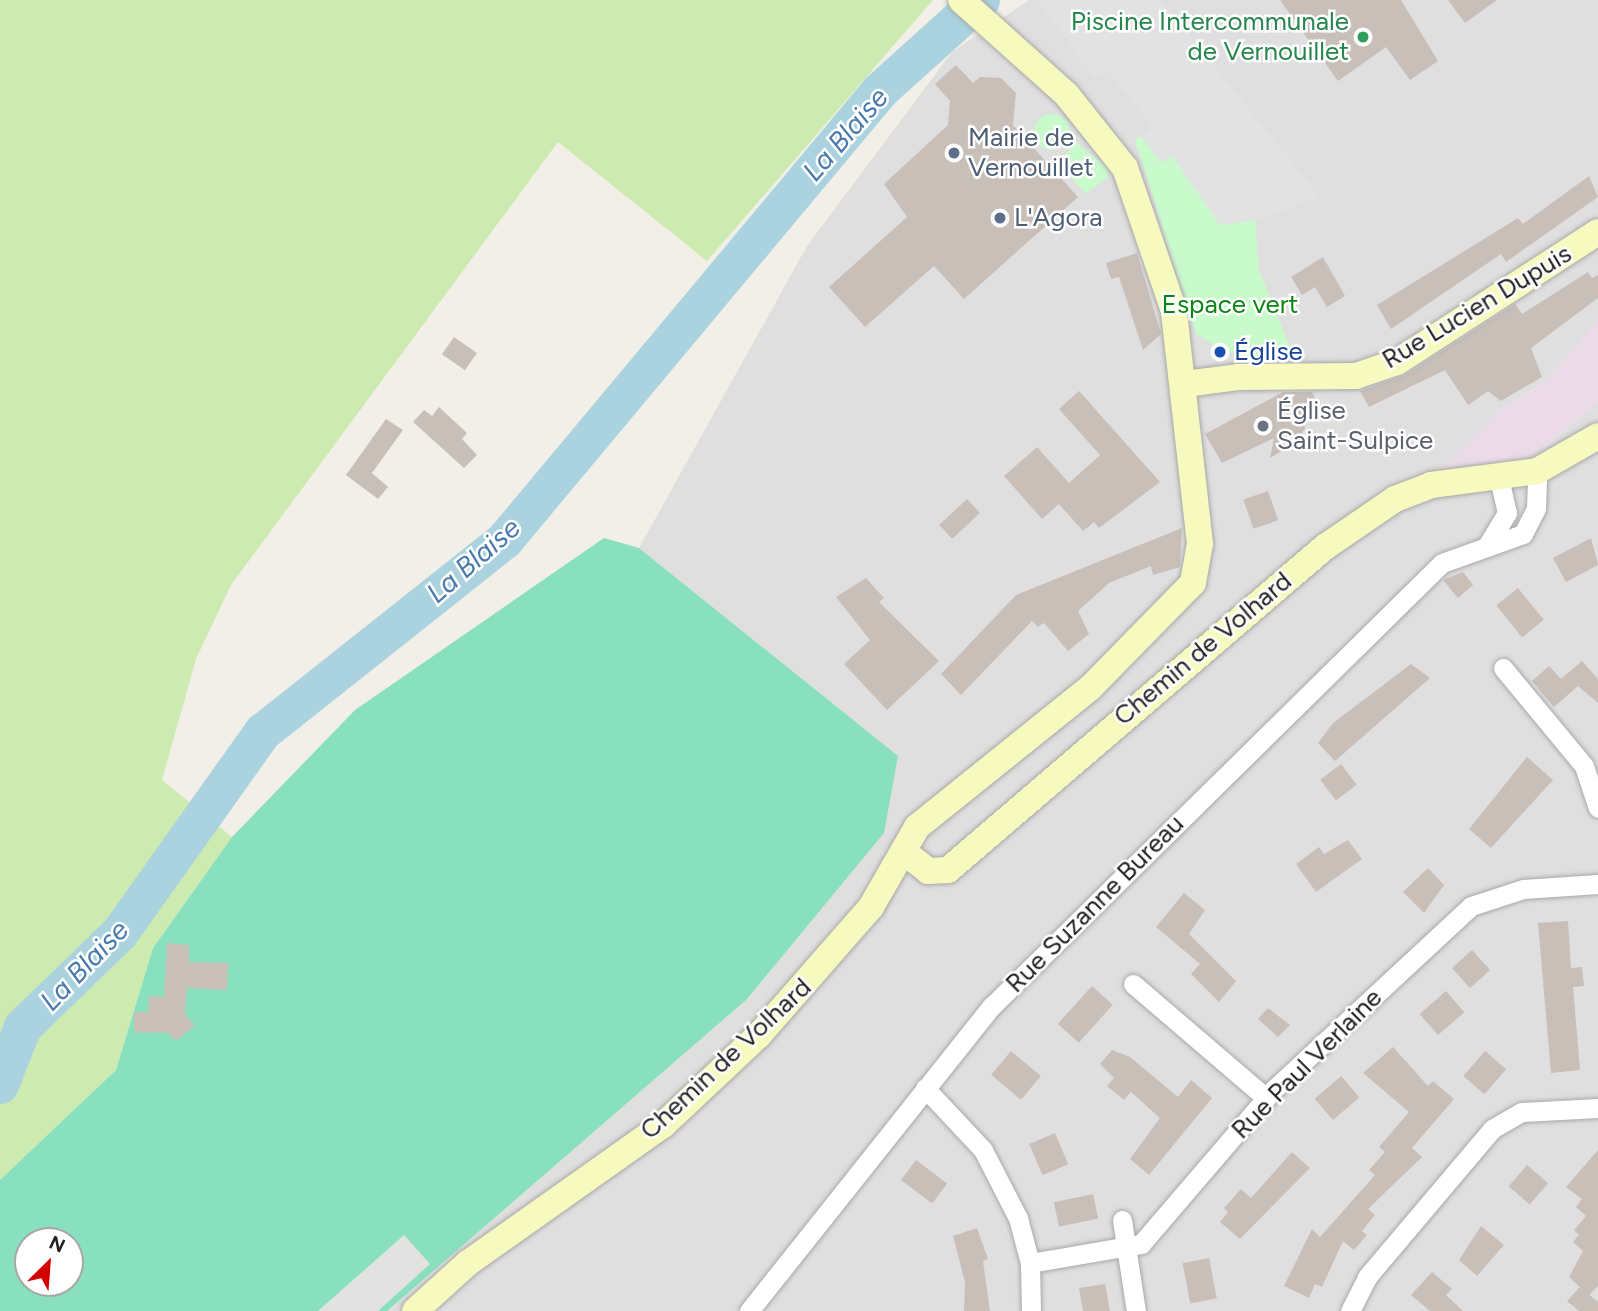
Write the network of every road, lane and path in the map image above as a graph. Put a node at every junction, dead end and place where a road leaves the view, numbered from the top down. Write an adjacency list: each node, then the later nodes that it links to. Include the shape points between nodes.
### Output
1 (961, 0): 3 (street, Chemin de Volhard, via 1067,95 1125,168 1174,311)
2 (1598, 232): 3 (street, Rue Lucien Dupuis, via 1397,362 1356,376 1238,377)
3 (1185, 384): 10 (street, Chemin de Volhard, via 1200,544 1193,583 1090,688 917,827)
4 (1598, 436): 5 (street, Chemin de Volhard)
5 (1537, 471): 6 (street, Chemin de Volhard); 7 (street, Rue Suzanne Bureau, via 1536,508 1523,534)
6 (1499, 479): 7 (street, via 1507,513); 10 (street, Chemin de Volhard, via 1413,491 1353,526 948,870 928,871)
7 (1487, 547): 13 (street, Rue Suzanne Bureau, via 1441,563 1353,645 992,1006)
8 (1503, 667): 9 (street, via 1584,766)
9 (1598, 808)
10 (904, 852): 19 (street, Chemin de Volhard, via 825,967 759,1035 663,1125 468,1263)
11 (1598, 884): 14 (street, Rue Paul Verlaine, via 1523,889 1471,906)
12 (1133, 985): 14 (street)
13 (925, 1088): 18 (street, via 983,1150 1018,1218); 20 (street, Rue Suzanne Bureau)
14 (1266, 1098): 17 (street, Rue Paul Verlaine, via 1140,1244)
15 (1598, 1108): 23 (street, via 1522,1112 1492,1129 1367,1277)
16 (1122, 1220): 17 (street)
17 (1125, 1246): 18 (street, Rue Paul Verlaine); 22 (street)
18 (1030, 1263): 21 (street)
19 (415, 1311)
20 (749, 1311)
21 (1031, 1311)
22 (1136, 1311)
23 (1350, 1311)

